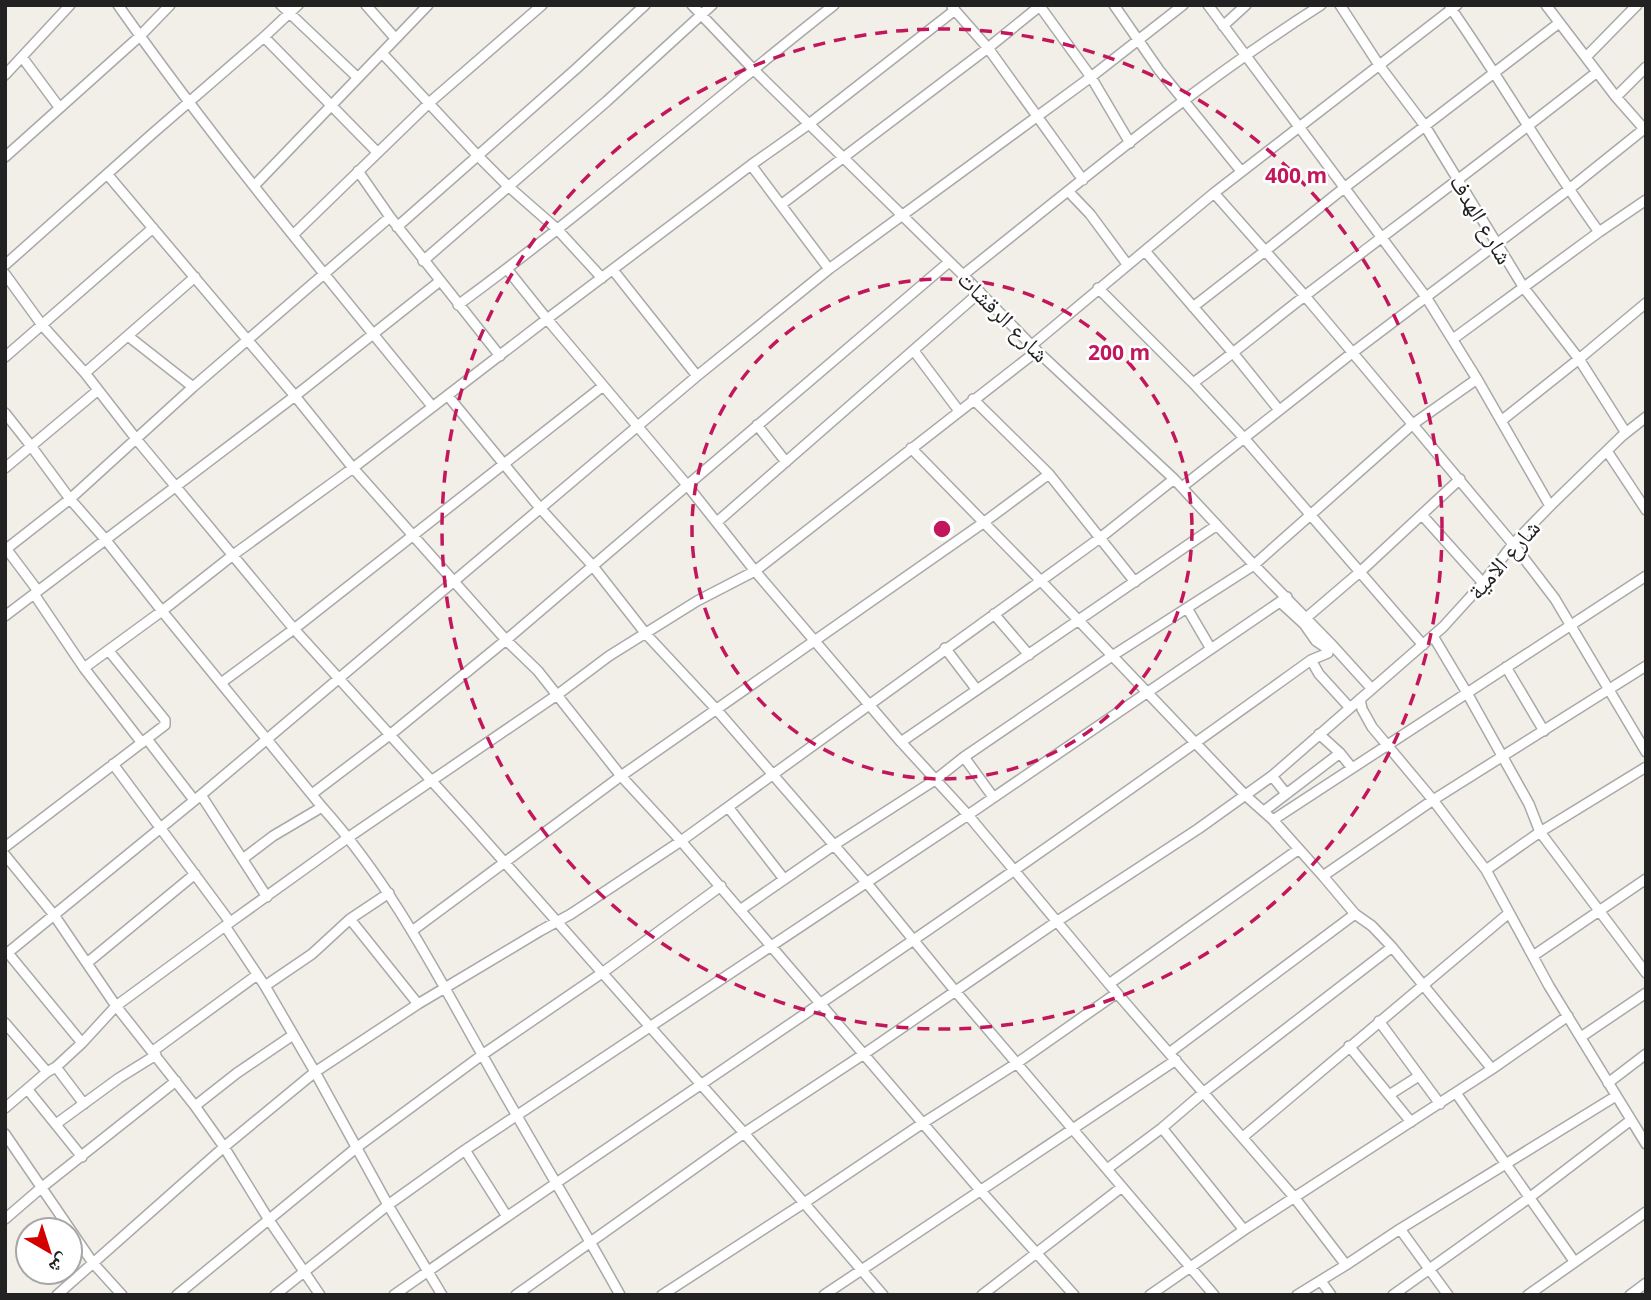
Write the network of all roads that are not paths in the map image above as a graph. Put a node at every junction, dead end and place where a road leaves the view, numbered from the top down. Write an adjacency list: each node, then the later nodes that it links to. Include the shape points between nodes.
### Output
1 (70, 5): 35 (street)
2 (118, 5): 28 (street)
3 (170, 5): 28 (street)
4 (281, 5): 24 (street)
5 (298, 5): 24 (street)
6 (366, 5): 30 (street)
7 (428, 5): 30 (street)
8 (542, 5): 48 (street)
9 (645, 5): 60 (street)
10 (692, 5): 25 (street, شارع الرقشات)
11 (712, 5): 25 (street)
12 (834, 5): 39 (street)
13 (1114, 5): 31 (street)
14 (1183, 5): 31 (street)
15 (1208, 5): 27 (street)
16 (1246, 5): 27 (street)
17 (1321, 5): 34 (street)
18 (1339, 5): 37 (street, شارع الهدف)
19 (1546, 5): 26 (street)
20 (1637, 5): 36 (street)
21 (1040, 6): 32 (street); 44 (street)
22 (1453, 7): 37 (street); 41 (street)
23 (953, 8): 32 (street); 52 (street)
24 (290, 13): 29 (street); 43 (street)
25 (701, 15): 39 (street, شارع الرقشات); 69 (street)
26 (1559, 23): 36 (street); 41 (street)
27 (1223, 26): 34 (street)
28 (140, 36): 47 (street); 50 (street)
29 (264, 37): 47 (street); 49 (street)
30 (395, 38): 33 (street)
31 (1139, 39): 44 (street); 46 (street)
32 (988, 48): 51 (street); 61 (street)
33 (382, 54): 43 (street); 48 (street)
34 (1245, 56): 46 (street); 54 (street)
35 (22, 57): 42 (street); 50 (street)
36 (1586, 57): 40 (street)
37 (1379, 65): 53 (street, شارع الهدف); 54 (street)
38 (1646, 67): 45 (street)
39 (753, 69): 52 (street, شارع الرقشات); 80 (street)
40 (1597, 72): 45 (street); 55 (street)
41 (1495, 74): 53 (street); 55 (street)
42 (5, 75)
43 (357, 77): 49 (street)
44 (1091, 78): 51 (street); 57 (street)
45 (1616, 97): 56 (street)
46 (1184, 102): 57 (street); 64 (street)
47 (190, 103): 65 (street); 68 (street)
48 (429, 103): 58 (street); 60 (street)
49 (331, 104): 58 (street); 68 (street)
50 (59, 107): 59 (street)
51 (1038, 116): 67 (street); 77 (street)
52 (809, 124): 61 (street, شارع الرقشات); 62 (street)
53 (1425, 126): 66 (street, شارع الهدف); 70 (street)
54 (1298, 127): 64 (street); 70 (street)
55 (1528, 127): 66 (street); 71 (street)
56 (1645, 130): 71 (street)
57 (1130, 143): 67 (street)
58 (377, 152): 63 (street)
59 (5, 156)
60 (478, 156): 69 (street); 78 (street)
61 (842, 157): 75 (street); 77 (street, شارع الرقشات)
62 (751, 165): 75 (street); 92 (street)
63 (358, 172): 76 (street); 82 (street)
64 (1241, 172): 73 (street)
65 (107, 174): 79 (street); 90 (street)
66 (1458, 179): 83 (street); 84 (street, شارع الهدف)
67 (1083, 180): 72 (street)
68 (254, 186): 82 (street)
69 (509, 187): 80 (street); 87 (street)
70 (1344, 188): 83 (street); 86 (street)
71 (1568, 190): 81 (street); 84 (street)
72 (1068, 191): 89 (street); 96 (street)
73 (1214, 193): 85 (street); 86 (street)
74 (1646, 200): 81 (street)
75 (782, 204): 93 (street)
76 (390, 217): 78 (street); 95 (street)
77 (903, 217): 88 (street, شارع الرقشات); 93 (street)
78 (397, 227): 87 (street)
79 (153, 228): 97 (street); 109 (street)
80 (557, 229): 91 (street); 98 (street)
81 (1599, 232): 101 (street)
82 (294, 234): 95 (street)
83 (1383, 238): 103 (street); 104 (street)
84 (1496, 243): 101 (street, شارع الهدف); 104 (street)
85 (1144, 251): 89 (street); 107 (street)
86 (1265, 251): 103 (street); 107 (street)
87 (424, 261): 99 (street)
88 (949, 262): 96 (street, شارع الرقشات); 138 (street)
89 (1127, 264): 100 (street)
90 (5, 265)
91 (507, 269): 106 (street); 108 (street)
92 (613, 270): 98 (street); 122 (street)
93 (829, 270): 122 (street)
94 (5, 274): 109 (street)
95 (326, 274): 110 (street); 113 (street)
96 (963, 275): 102 (street, شارع الرقشات)
97 (195, 277): 111 (street); 113 (street)
98 (602, 278): 108 (street)
99 (440, 281): 106 (street); 110 (street)
100 (1098, 288): 114 (street); 124 (street)
101 (1524, 288): 112 (street); 120 (street, شارع الهدف)
102 (980, 292): 114 (street, شارع الرقشات); 115 (street)
103 (1305, 296): 116 (street); 117 (street)
104 (1426, 297): 112 (street); 116 (street)
105 (1646, 303): 120 (street)
106 (458, 304): 119 (street)
107 (1192, 307): 117 (street)
108 (547, 319): 119 (street); 125 (street)
109 (42, 325): 118 (street); 121 (street)
110 (373, 334): 128 (street); 131 (street)
111 (128, 336): 121 (street); 126 (street)
112 (1453, 340): 123 (street)
113 (248, 341): 126 (street); 128 (street)
114 (1034, 348): 130 (street); 151 (street, شارع الرقشات)
115 (914, 351): 133 (street); 146 (street)
116 (1352, 353): 132 (street); 137 (street)
117 (1234, 354): 124 (street); 132 (street)
118 (5, 356)
119 (500, 356): 129 (street)
120 (1579, 359): 136 (street); 140 (street, شارع الهدف)
121 (85, 373): 127 (street)
122 (698, 376): 139 (street)
123 (1478, 379): 136 (street); 137 (street)
124 (1193, 383): 141 (street)
125 (603, 386): 139 (street); 147 (street)
126 (193, 387): 142 (street)
127 (97, 391): 142 (street); 143 (street)
128 (296, 396): 149 (street); 154 (street)
129 (448, 396): 131 (street); 147 (street)
130 (973, 399): 133 (street); 150 (street)
131 (432, 406): 149 (street)
132 (1279, 410): 141 (street)
133 (960, 411): 144 (street)
134 (5, 413): 143 (street)
135 (1646, 417): 140 (street, شارع الامية)
136 (1501, 421): 157 (street)
137 (1413, 424): 152 (street); 160 (street)
138 (757, 425): 146 (street); 153 (street)
139 (638, 427): 153 (street); 158 (street)
140 (1626, 433): 145 (street, شارع الامية)
141 (1244, 438): 155 (street); 160 (street)
142 (137, 440): 154 (street); 156 (street)
143 (31, 446): 148 (street); 156 (street)
144 (911, 449): 163 (street); 173 (street)
145 (1607, 451): 157 (street, شارع الامية); 159 (street)
146 (786, 462): 162 (street)
147 (504, 466): 158 (street); 165 (street)
148 (5, 468)
149 (353, 468): 165 (street); 170 (street)
150 (1049, 474): 163 (street); 166 (street)
151 (1174, 479): 155 (street, شارع الرقشات); 166 (street)
152 (1461, 480): 161 (street); 168 (street)
153 (687, 485): 162 (street); 171 (street)
154 (176, 486): 167 (street); 170 (street)
155 (1182, 488): 164 (street, شارع الرقشات)
156 (70, 499): 167 (street); 169 (street)
157 (1550, 506): 168 (street, شارع الامية)
158 (540, 509): 171 (street); 177 (street)
159 (1646, 510)
160 (1312, 514): 172 (street); 174 (street)
161 (1422, 515): 174 (street); 179 (street)
162 (717, 522): 173 (street)
163 (983, 523): 176 (street); 193 (street)
164 (1217, 525): 172 (street, شارع الرقشات); 178 (street)
165 (412, 536): 177 (street); 189 (street)
166 (1100, 538): 176 (street); 178 (street)
167 (105, 540): 180 (street); 183 (street)
168 (1513, 544): 179 (street, شارع الامية); 188 (street)
169 (6, 549): 180 (street)
170 (233, 555): 183 (street); 189 (street)
171 (592, 565): 190 (street); 192 (street)
172 (1254, 565): 181 (street, شارع الرقشات); 182 (street)
173 (755, 571): 190 (street); 193 (street)
174 (1361, 571): 186 (street); 194 (street)
175 (1646, 576): 188 (street)
176 (1041, 581): 184 (street); 187 (street)
177 (454, 582): 192 (street); 204 (street)
178 (1135, 582): 187 (street)
179 (1483, 583): 191 (street, شارع الامية)
180 (36, 592): 185 (street); 203 (street)
181 (1283, 600): 186 (street, شارع الرقشات); 196 (street); 200 (street, via 1328,653)
182 (1187, 607): 196 (street); 199 (street)
183 (162, 611): 197 (street); 205 (street)
184 (994, 614): 195 (street); 198 (street)
185 (5, 616)
186 (1306, 618): 206 (street, شارع الرقشات)
187 (1079, 621): 198 (street); 199 (street)
188 (1570, 625): 202 (street); 208 (street)
189 (294, 629): 204 (street); 205 (street)
190 (646, 634): 211 (street); 215 (street)
191 (1433, 636): 194 (street, شارع الامية); 210 (street)
192 (506, 640): 211 (street); 217 (street)
193 (814, 640): 213 (street); 215 (street)
194 (1423, 645): 206 (street, شارع الامية)
195 (945, 648): 207 (street); 213 (street)
196 (1211, 649): 209 (street)
197 (109, 651): 203 (street); 220 (street, via 166,723)
198 (1029, 655): 207 (street)
199 (1112, 656): 209 (street); 226 (street)
200 (1311, 660): 214 (street); 222 (street)
201 (1646, 666): 208 (street)
202 (1506, 667): 210 (street); 216 (street)
203 (84, 668): 220 (street)
204 (339, 679): 217 (street); 219 (street)
205 (221, 683): 219 (street)
206 (1372, 689): 212 (street, شارع الامية)
207 (977, 690): 221 (street)
208 (1609, 690): 216 (street); 224 (street)
209 (1147, 691): 222 (street); 239 (street)
210 (1467, 693): 223 (street); 227 (street)
211 (557, 695): 232 (street); 235 (street)
212 (1360, 699): 214 (street, شارع الامية); 223 (street, via 1366,718)
213 (870, 704): 221 (street); 231 (street)
214 (1350, 708): 218 (street, شارع الامية)
215 (716, 709): 231 (street); 232 (street)
216 (1544, 731): 227 (street)
217 (391, 734): 235 (street); 237 (street)
218 (1319, 734): 225 (street); 233 (street, شارع الامية)
219 (267, 738): 237 (street); 240 (street)
220 (144, 741): 228 (street); 240 (street)
221 (901, 742): 234 (street)
222 (1196, 743): 238 (street); 257 (street)
223 (1388, 746): 230 (street); 241 (street)
224 (1646, 752)
225 (1340, 753): 230 (street); 236 (street)
226 (964, 757): 234 (street); 239 (street)
227 (1503, 757): 241 (street); 248 (street)
228 (113, 764): 247 (street); 252 (street)
229 (1646, 767): 248 (street)
230 (1352, 768): 246 (street)
231 (773, 775): 243 (street); 251 (street)
232 (621, 776): 250 (street); 256 (street)
233 (1272, 776): 236 (street); 238 (street, شارع الامية)
234 (935, 780): 245 (street); 251 (street)
235 (432, 781): 249 (street); 256 (street)
236 (1288, 792): 244 (street)
237 (312, 794): 242 (street)
238 (1245, 795): 244 (street); 274 (street, شارع الامية)
239 (993, 797): 245 (street)
240 (198, 798): 247 (street); 255 (street)
241 (1433, 800): 258 (street); 260 (street)
242 (322, 807): 249 (street); 255 (street)
243 (728, 807): 250 (street); 261 (street)
244 (1264, 811): 246 (street)
245 (968, 815): 257 (street); 263 (street)
246 (1273, 820): 253 (street)
247 (161, 828): 259 (street); 271 (street)
248 (1540, 832): 258 (street); 268 (street)
249 (349, 837): 265 (street); 266 (street)
250 (681, 841): 264 (street); 273 (street)
251 (834, 845): 261 (street); 263 (street)
252 (5, 846)
253 (1299, 849): 260 (street); 286 (street)
254 (5, 855): 271 (street)
255 (244, 859): 266 (street)
256 (505, 863): 273 (street); 276 (street)
257 (1013, 870): 274 (street); 277 (street)
258 (1486, 870): 269 (street)
259 (195, 874): 275 (street); 282 (street)
260 (1323, 876): 270 (street)
261 (785, 879): 267 (street)
262 (1646, 879): 268 (street)
263 (866, 882): 277 (street); 278 (street)
264 (721, 886): 267 (street); 283 (street)
265 (389, 893): 272 (street); 276 (street)
266 (267, 897): 275 (street)
267 (740, 910): 278 (street)
268 (1600, 911): 281 (street); 284 (street)
269 (1509, 913): 281 (street); 287 (street)
270 (1355, 914): 279 (street); 308 (street)
271 (54, 915): 280 (street); 282 (street)
272 (350, 919): 288 (street, via 312,954); 294 (street)
273 (557, 922): 283 (street); 289 (street)
274 (1056, 922): 286 (street); 290 (street, شارع الامية)
275 (228, 924): 285 (street); 295 (street)
276 (412, 931): 289 (street)
277 (914, 940): 290 (street); 293 (street)
278 (771, 947): 293 (street); 299 (street)
279 (1392, 947): 287 (street); 318 (street)
280 (7, 954): 302 (street)
281 (1533, 956): 296 (street)
282 (87, 964): 295 (street)
283 (602, 973): 299 (street); 307 (street)
284 (1646, 973)
285 (257, 975): 288 (street); 304 (street)
286 (1109, 984): 291 (street)
287 (1422, 985): 297 (street); 310 (street)
288 (265, 986): 300 (street)
289 (446, 987): 294 (street); 307 (street)
290 (956, 992): 305 (street, شارع الامية); 309 (street)
291 (1116, 993): 308 (street); 309 (street)
292 (1646, 993): 301 (street)
293 (820, 1003): 305 (street); 316 (street)
294 (418, 1004): 312 (street)
295 (116, 1006): 302 (street); 304 (street)
296 (1568, 1016): 301 (street); 310 (street)
297 (1379, 1021): 303 (street); 313 (street)
298 (5, 1023): 311 (street)
299 (650, 1028): 316 (street); 326 (street)
300 (293, 1035): 312 (street); 324 (street)
301 (1581, 1037): 315 (street)
302 (82, 1043): 311 (street)
303 (1349, 1046): 320 (street); 335 (street)
304 (154, 1053): 314 (street); 322 (street)
305 (864, 1054): 329 (street); 333 (street, شارع الامية)
306 (1646, 1054): 315 (street)
307 (482, 1055): 326 (street); 338 (street)
308 (1173, 1057): 318 (street); 332 (street)
309 (1017, 1063): 329 (street); 332 (street)
310 (1492, 1069): 319 (street)
311 (51, 1070): 317 (street); 322 (street)
312 (315, 1072): 337 (street); 338 (street)
313 (1419, 1076): 320 (street); 323 (street)
314 (176, 1081): 324 (street); 340 (street)
315 (1608, 1083): 321 (street)
316 (700, 1084): 333 (street); 343 (street)
317 (28, 1090): 325 (street); 330 (street)
318 (1204, 1092): 331 (street); 335 (street)
319 (1456, 1093): 323 (street); 341 (street)
320 (1390, 1095): 328 (street)
321 (1616, 1096): 327 (street); 341 (street)
322 (84, 1104): 330 (street)
323 (1440, 1104): 328 (street)
324 (195, 1106): 337 (street)
325 (5, 1108)
326 (516, 1116): 339 (street); 343 (street)
327 (1631, 1120): 336 (street); 348 (street)
328 (1411, 1122): 347 (street)
329 (923, 1123): 346 (street); 349 (street)
330 (56, 1124): 340 (street)
331 (1162, 1128): 342 (street); 356 (street)
332 (1073, 1129): 342 (street); 346 (street)
333 (744, 1133): 349 (street); 357 (street, شارع الامية)
334 (5, 1134): 345 (street)
335 (1243, 1137): 347 (street)
336 (1645, 1141)
337 (224, 1147): 354 (street); 360 (street)
338 (356, 1148): 350 (street); 354 (street)
339 (465, 1150): 350 (street); 352 (street)
340 (82, 1157): 345 (street)
341 (1507, 1165): 348 (street); 355 (street)
342 (1107, 1169): 344 (street)
343 (556, 1183): 352 (street); 357 (street)
344 (1122, 1187): 358 (street); 362 (street)
345 (41, 1188): 353 (street); 360 (street)
346 (980, 1190): 358 (street); 363 (street)
347 (1294, 1197): 356 (street); 361 (street)
348 (1530, 1198): 359 (street); 364 (street)
349 (804, 1203): 363 (street); 378 (street)
350 (388, 1205): 365 (street); 366 (street)
351 (1646, 1212): 359 (street)
352 (506, 1215): 365 (street)
353 (5, 1220)
354 (269, 1220): 366 (street); 371 (street)
355 (1400, 1229): 361 (street); 364 (street)
356 (1244, 1230): 362 (street)
357 (591, 1242): 376 (street, شارع الامية); 377 (street)
358 (1038, 1253): 381 (street); 382 (street)
359 (1574, 1261): 389 (street)
360 (93, 1263): 369 (street); 370 (street)
361 (1346, 1265): 367 (street)
362 (1190, 1267): 383 (street); 384 (street)
363 (861, 1270): 379 (street); 380 (street)
364 (1428, 1270): 387 (street); 388 (street)
365 (428, 1271): 374 (street); 375 (street)
366 (305, 1272): 372 (street); 373 (street)
367 (1321, 1281): 385 (street); 386 (street)
368 (1646, 1283): 390 (street)
369 (57, 1295)
370 (122, 1295)
371 (177, 1295)
372 (275, 1295)
373 (320, 1295)
374 (394, 1295)
375 (442, 1295)
376 (516, 1295)
377 (620, 1295)
378 (662, 1295)
379 (824, 1295)
380 (883, 1295)
381 (982, 1295)
382 (1074, 1295)
383 (1150, 1295)
384 (1214, 1295)
385 (1297, 1295)
386 (1331, 1295)
387 (1393, 1295)
388 (1448, 1295)
389 (1528, 1295)
390 (1630, 1295)

